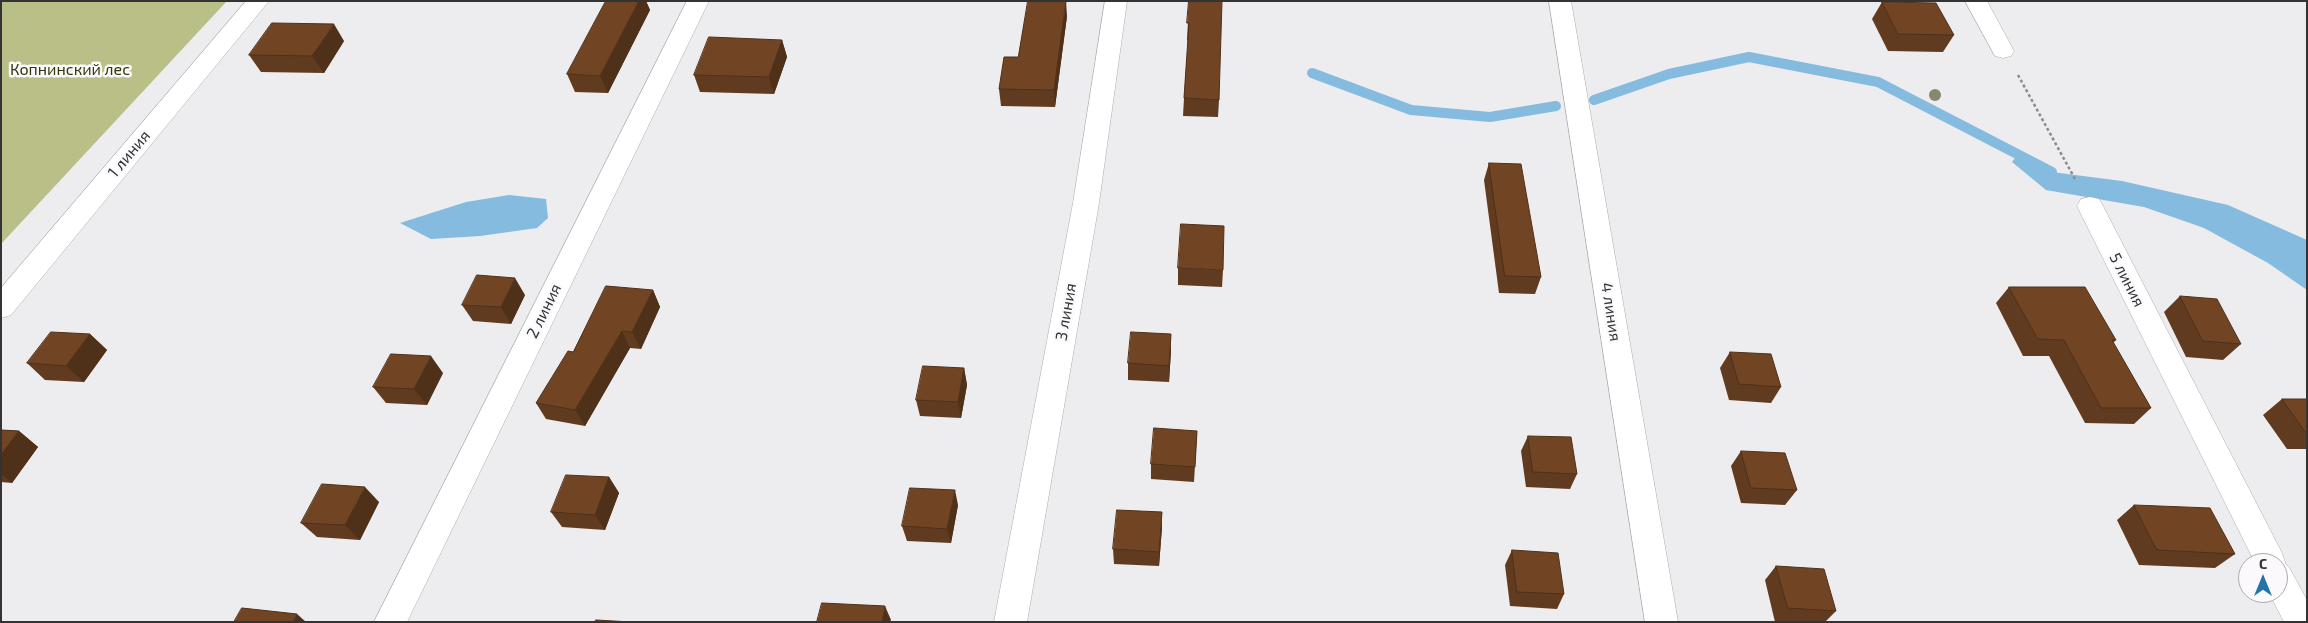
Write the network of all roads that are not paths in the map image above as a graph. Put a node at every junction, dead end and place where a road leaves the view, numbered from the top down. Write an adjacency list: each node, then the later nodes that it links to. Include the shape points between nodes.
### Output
1 (258, 1): 8 (street, 1 линия)
2 (698, 1): 11 (street, 2 линия)
3 (1116, 1): 12 (street, 3 линия, via 1086,203)
4 (1560, 1): 13 (street, 4 линия)
5 (1976, 1): 6 (street)
6 (2003, 51)
7 (2090, 206): 9 (street, 5 линия)
8 (1, 307)
9 (2266, 553)
10 (2288, 597): 14 (street)
11 (390, 622)
12 (1010, 622)
13 (1662, 622)
14 (2301, 622)

